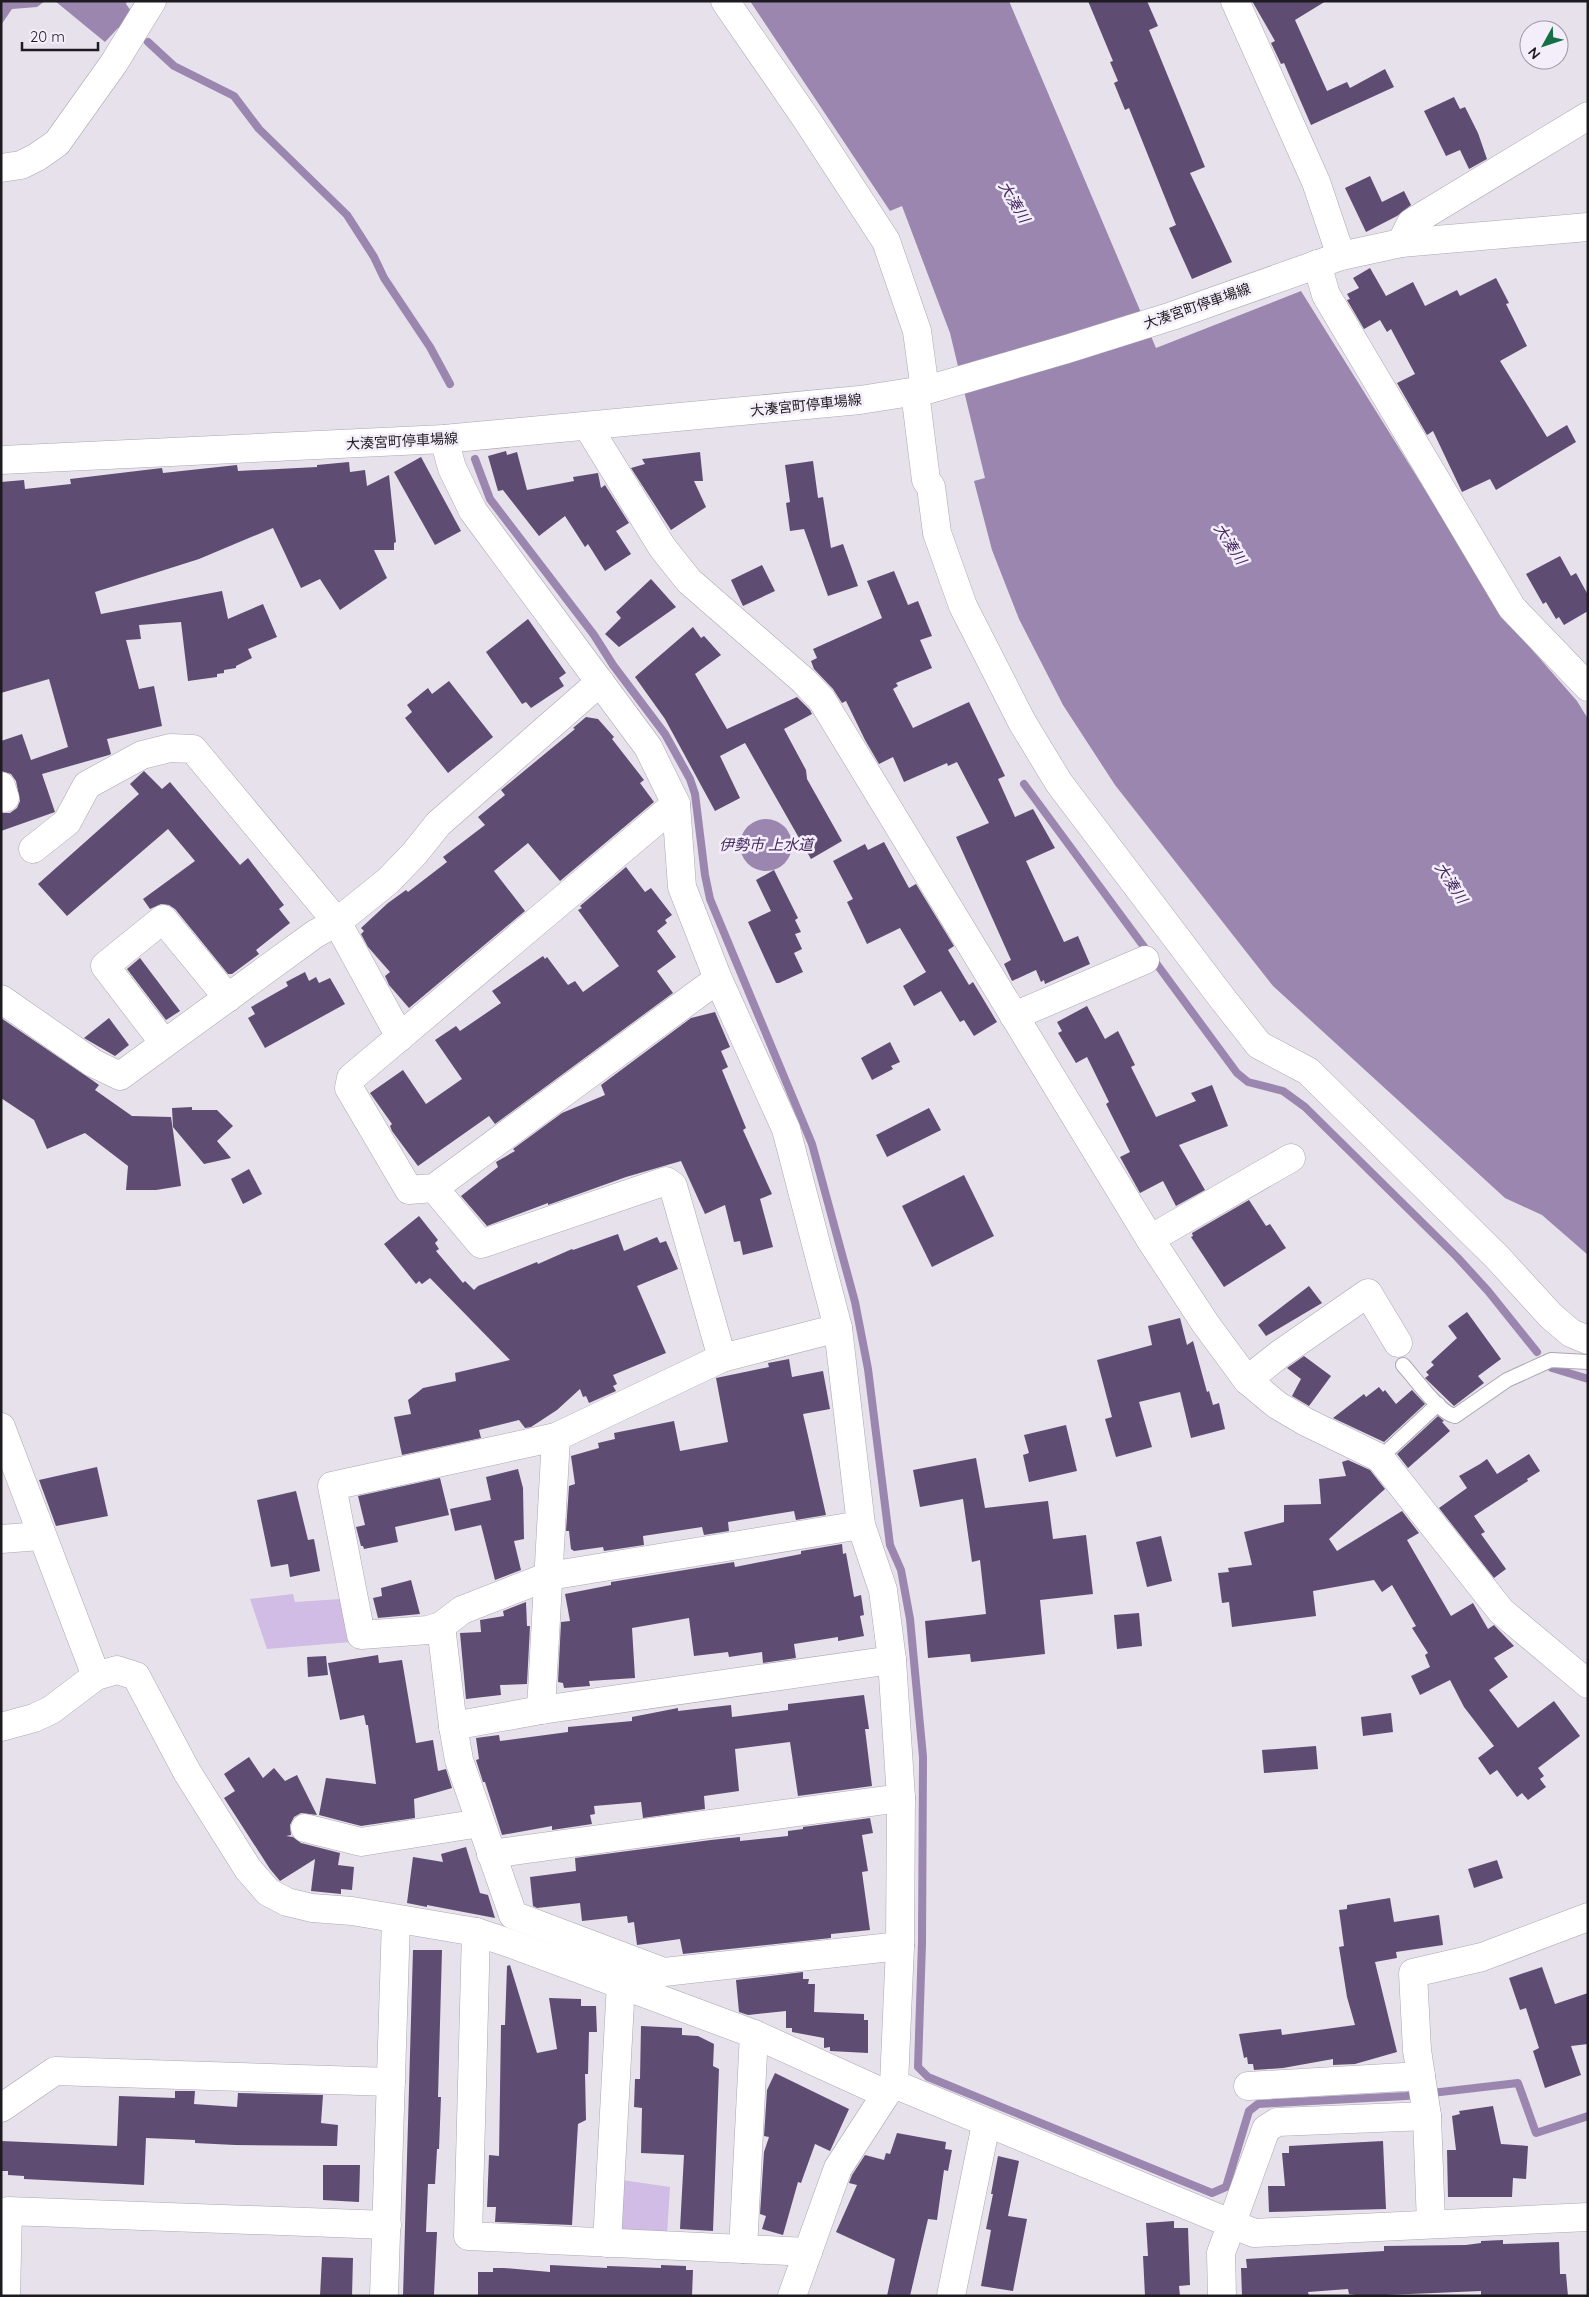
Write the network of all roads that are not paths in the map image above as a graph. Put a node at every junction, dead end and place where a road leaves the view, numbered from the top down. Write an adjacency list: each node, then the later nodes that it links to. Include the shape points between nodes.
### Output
1 (152, 1): 5 (street, via 114,62 56,143 20,165)
2 (725, 1): 9 (street, via 886,241 916,331)
3 (1235, 1): 8 (street, via 1302,148)
4 (1588, 116): 7 (street, via 1412,223)
5 (1, 168)
6 (1588, 227): 7 (street, 大湊宮町停車場線)
7 (1401, 244): 8 (street, 大湊宮町停車場線)
8 (1329, 260): 9 (street, 大湊宮町停車場線, via 1172,316); 14 (street, via 1326,295 1512,608)
9 (923, 390): 10 (street, 大湊宮町停車場線, via 860,400); 29 (street, via 926,480 931,487 937,533 960,597 1022,722 1059,783 1259,1046 1308,1071 1497,1257 1551,1316 1571,1333)
10 (588, 427): 11 (street, 大湊宮町停車場線); 22 (street, via 662,547 688,581 790,668 822,700)
11 (444, 439): 12 (street, 大湊宮町停車場線); 13 (street, via 452,468 473,511)
12 (1, 460)
13 (600, 682): 15 (street, via 648,748); 17 (street, via 438,824 388,881)
14 (1588, 686)
15 (676, 804): 19 (street, via 682,887); 23 (street)
16 (33, 849): 17 (street, via 67,822 87,785 142,756 170,748 193,749)
17 (337, 922): 20 (street, via 315,934); 23 (street)
18 (1145, 960): 22 (street)
19 (718, 979): 26 (street); 28 (street, via 786,1129)
20 (228, 998): 24 (street); 24 (street, via 163,919 105,966)
21 (1, 999): 24 (street, via 93,1063 120,1076)
22 (1014, 1016): 27 (street)
23 (400, 1037): 26 (street, via 351,1078 350,1088 409,1190)
24 (164, 1043)
25 (1291, 1158): 27 (street)
26 (434, 1188): 31 (street, via 481,1244 666,1181 673,1186)
27 (1150, 1239): 33 (street, via 1205,1323)
28 (838, 1328): 31 (street); 38 (street)
29 (1588, 1340)
30 (1401, 1354): 33 (street, via 1368,1293); 34 (lane)
31 (722, 1358): 36 (street)
32 (1588, 1362): 34 (lane, via 1551,1360 1507,1380 1455,1416 1446,1413)
33 (1248, 1380): 37 (street, via 1277,1406)
34 (1438, 1404): 37 (lane)
35 (1, 1427): 39 (street)
36 (556, 1437): 41 (street); 42 (street, via 332,1486 360,1635 428,1630)
37 (1380, 1458): 45 (street, via 1501,1611)
38 (861, 1525): 41 (street); 43 (street, via 884,1590)
39 (41, 1536): 40 (street); 44 (street)
40 (1, 1540)
41 (549, 1576): 42 (street, via 462,1610); 46 (street)
42 (441, 1626): 47 (street)
43 (892, 1660): 46 (street); 49 (street)
44 (96, 1676): 48 (street, via 51,1710); 55 (street, via 117,1670 136,1676 187,1772 248,1869 268,1892 287,1902 312,1908 352,1911)
45 (1588, 1684)
46 (541, 1710): 47 (street)
47 (453, 1726): 50 (street, via 459,1760)
48 (1, 1727)
49 (901, 1798): 52 (street); 58 (street)
50 (480, 1823): 51 (street, via 361,1842); 52 (street)
51 (305, 1828)
52 (491, 1854): 53 (street)
53 (513, 1916): 57 (street); 58 (street, via 664,1972)
54 (1588, 1917): 64 (street, via 1482,1957 1413,1973 1417,2050)
55 (396, 1920): 56 (street); 61 (street)
56 (476, 1932): 57 (street); 72 (street, via 468,2236)
57 (512, 1944): 59 (street)
58 (900, 1946): 63 (street)
59 (621, 1984): 60 (street); 72 (street)
60 (754, 2034): 63 (street); 73 (street)
61 (390, 2082): 65 (street, via 55,2071); 71 (street)
62 (1248, 2086): 64 (street)
63 (890, 2089): 66 (street); 74 (street, via 838,2168)
64 (1425, 2094): 69 (street, via 1277,2122 1266,2129); 70 (street)
65 (1, 2108)
66 (986, 2124): 69 (street); 78 (street)
67 (5, 2211): 71 (street); 75 (street)
68 (1588, 2217): 70 (street)
69 (1230, 2223): 70 (street, via 1254,2233); 79 (street, via 1221,2253)
70 (1431, 2224)
71 (387, 2225): 76 (street)
72 (607, 2243): 73 (street)
73 (743, 2249): 74 (street)
74 (808, 2252): 77 (street)
75 (6, 2296)
76 (384, 2296)
77 (792, 2296)
78 (951, 2296)
79 (1222, 2296)

